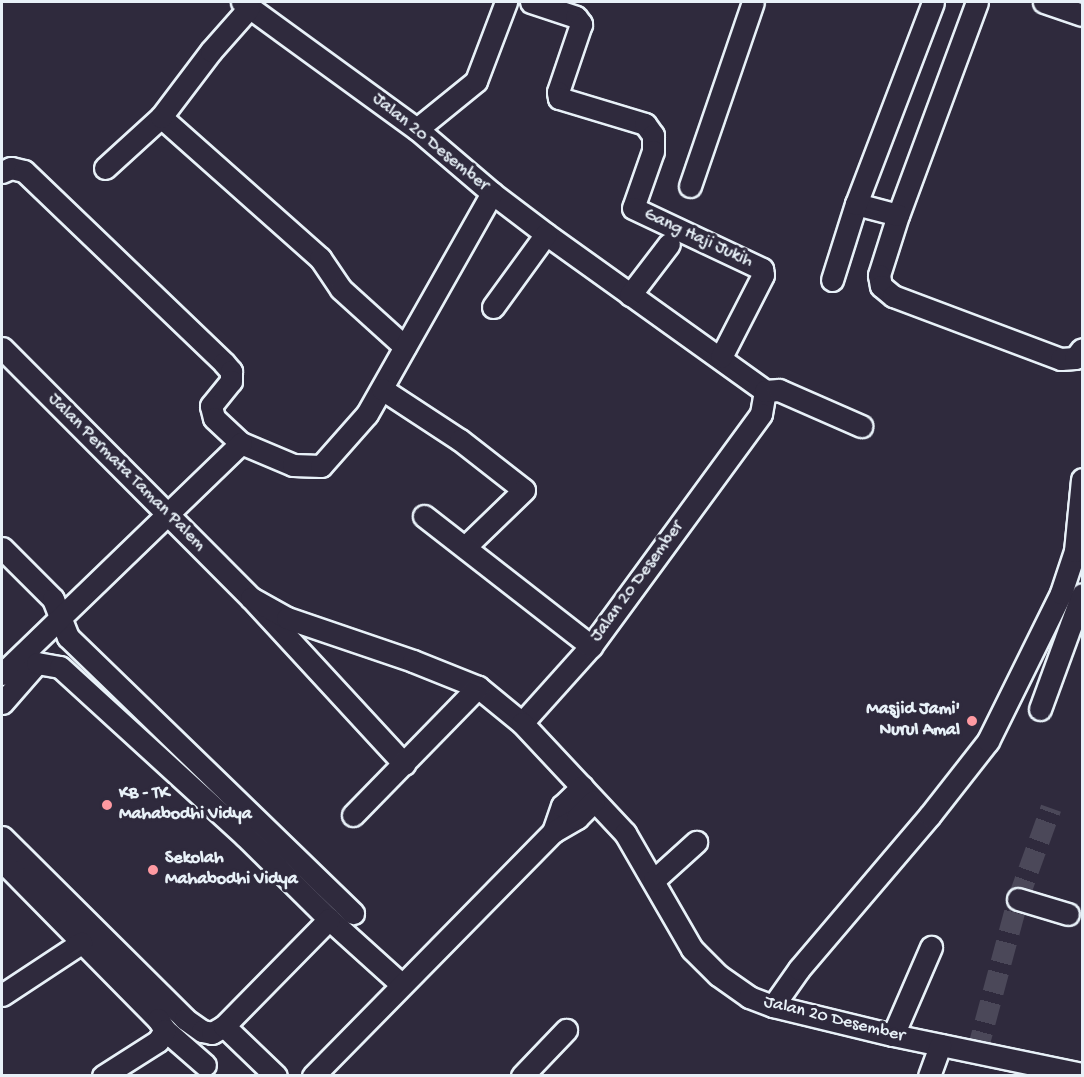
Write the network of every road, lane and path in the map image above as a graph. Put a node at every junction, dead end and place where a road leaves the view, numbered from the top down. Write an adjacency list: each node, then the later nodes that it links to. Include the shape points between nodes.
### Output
1 (506, 2): 10 (street, via 476,81)
2 (531, 2): 25 (street, Gang Haji Jukih, via 576,17 581,24 559,98 645,124 653,135 653,151 633,208 762,269 763,275)
3 (753, 2): 13 (street)
4 (933, 2): 15 (street)
5 (977, 2): 16 (street)
6 (1044, 2): 8 (street)
7 (245, 5): 9 (street); 10 (street, Jalan 20 Desember)
8 (1083, 15)
9 (162, 117): 11 (street); 22 (street, via 320,258 341,289)
10 (417, 129): 14 (street, Jalan 20 Desember)
11 (105, 168)
12 (2, 172): 29 (street, via 11,168 24,171 224,363 231,371 231,381 211,406 214,418)
13 (690, 186)
14 (492, 193): 17 (street, Jalan 20 Desember); 22 (street)
15 (856, 204): 16 (street); 19 (street)
16 (898, 215): 24 (street, via 879,275 881,286 893,296 1061,359 1075,358)
17 (546, 234): 20 (street, Jalan 20 Desember); 21 (street)
18 (669, 244): 20 (street)
19 (832, 280)
20 (630, 295): 25 (street, Jalan 20 Desember)
21 (493, 307)
22 (405, 347): 26 (street)
23 (2, 348): 31 (street, Jalan Permata Taman Palem)
24 (1083, 349)
25 (720, 357): 27 (street, Jalan 20 Desember)
26 (382, 389): 29 (street, via 367,414 321,466 293,465); 33 (street, via 460,440 524,489)
27 (765, 391): 28 (street, via 779,390); 38 (street, Jalan 20 Desember, via 761,414)
28 (861, 426)
29 (241, 443): 31 (street)
30 (1083, 479): 59 (street, via 1075,551 1061,593 988,741 930,816 805,961)
31 (166, 515): 36 (street, Jalan Permata Taman Palem); 37 (street)
32 (424, 516): 33 (street)
33 (465, 547): 38 (street)
34 (2, 548): 37 (street, via 53,599)
35 (1083, 594): 42 (street)
36 (251, 598): 40 (street, via 287,618); 44 (street)
37 (60, 615): 39 (street); 52 (street, via 68,637)
38 (591, 646): 43 (street, Jalan 20 Desember)
39 (2, 674)
40 (478, 687): 43 (street); 44 (street)
41 (2, 703): 54 (street, via 38,663 60,667)
42 (1040, 708)
43 (522, 723): 45 (street, Jalan 20 Desember)
44 (405, 764): 46 (street)
45 (588, 794): 50 (street, Jalan 20 Desember, via 625,833); 57 (street, via 562,806 554,832)
46 (353, 815)
47 (2, 837): 60 (street, via 185,1019 212,1033)
48 (696, 842): 50 (street)
49 (2, 861): 55 (street)
50 (654, 880): 59 (street, Jalan 20 Desember, via 692,949 748,997)
51 (1018, 899): 53 (street)
52 (353, 913)
53 (1068, 914)
54 (329, 919): 57 (street); 60 (street)
55 (81, 943): 58 (street); 61 (street)
56 (931, 947): 63 (street)
57 (401, 984): 69 (street)
58 (2, 995)
59 (774, 1006): 63 (street, Jalan 20 Desember)
60 (224, 1026): 68 (street)
61 (165, 1030): 65 (street); 67 (street, via 159,1041)
62 (566, 1030): 70 (street)
63 (893, 1035): 64 (street, Jalan 20 Desember)
64 (940, 1045): 66 (street, Jalan 20 Desember); 71 (street)
65 (205, 1065)
66 (1083, 1074)
67 (103, 1076)
68 (276, 1076)
69 (313, 1076)
70 (522, 1076)
71 (929, 1076)

